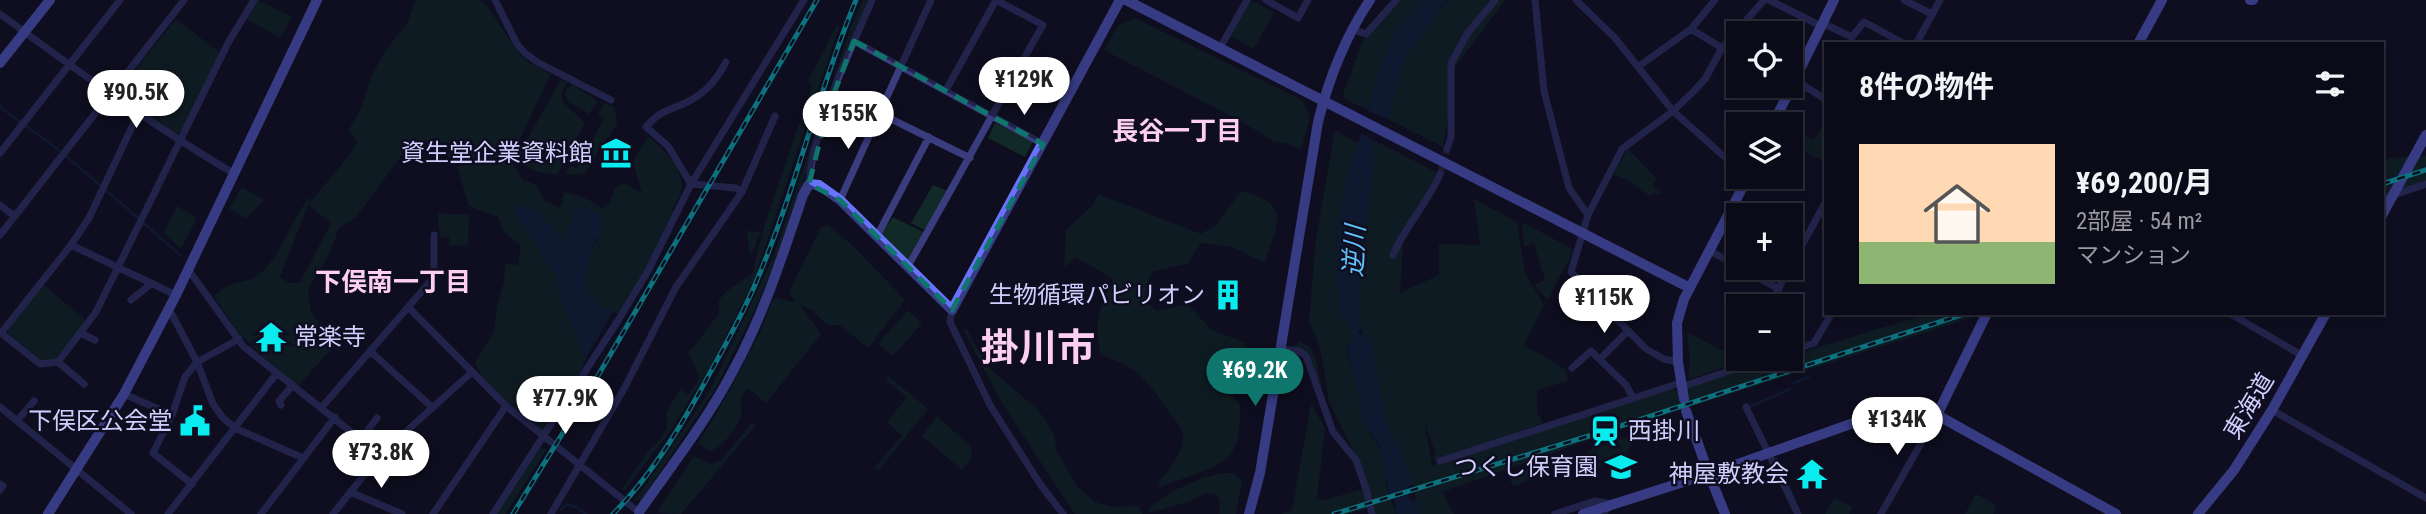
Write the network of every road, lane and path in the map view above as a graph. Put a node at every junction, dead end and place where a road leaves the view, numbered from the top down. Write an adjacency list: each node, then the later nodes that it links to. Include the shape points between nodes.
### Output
1 (50, 0): 32 (street)
2 (120, 0): 43 (street)
3 (184, 0): 48 (street)
4 (254, 0): 59 (street)
5 (317, 0): 65 (street)
6 (495, 0): 50 (street, via 525,53)
7 (804, 0): 67 (street)
8 (872, 0): 33 (street)
9 (931, 0): 45 (street)
10 (996, 0): 47 (street); 55 (street, via 1042,25)
11 (1120, 0): 60 (street)
12 (1126, 0): 37 (street)
13 (1247, 0): 37 (street)
14 (1266, 0): 15 (street, via 1298,18)
15 (1308, 0)
16 (1370, 0): 30 (street)
17 (1396, 0): 30 (street, via 1366,34)
18 (1495, 0): 61 (street, via 1467,34 1451,64)
19 (1535, 0): 76 (street, via 1544,91 1569,188)
20 (1576, 0): 44 (street)
21 (1716, 0): 31 (street)
22 (1766, 0): 29 (street); 38 (street)
23 (1833, 0): 29 (street)
24 (1905, 0): 28 (street)
25 (1940, 0): 28 (street)
26 (2162, 0): 36 (street)
27 (0, 14): 32 (street)
28 (1932, 14): 35 (street)
29 (1822, 24): 34 (street, via 1852,37 1864,22); 40 (street)
30 (1352, 29): 51 (street)
31 (1691, 29): 38 (street); 44 (street)
32 (24, 32): 42 (street); 43 (street)
33 (854, 41): 45 (street); 68 (street, via 810,166)
34 (1901, 42)
35 (1917, 42)
36 (2139, 42)
37 (1220, 48): 51 (street)
38 (1722, 48): 39 (street); 52 (street, via 1705,79)
39 (1726, 49)
40 (1803, 59)
41 (726, 62): 67 (street, via 716,81 687,103 657,115 646,127 668,146)
42 (0, 63)
43 (68, 65): 48 (street); 62 (street)
44 (1639, 66): 52 (street)
45 (901, 67): 47 (street); 54 (street)
46 (1803, 85): 49 (street)
47 (946, 90): 55 (street)
48 (109, 94): 53 (street); 77 (street)
49 (1824, 98)
50 (611, 100)
51 (1324, 100): 78 (street); 109 (street)
52 (1673, 111): 64 (street); 76 (street, via 1622,149)
53 (138, 114): 59 (street); 82 (street, via 89,218)
54 (881, 114): 58 (street); 73 (street)
55 (991, 115): 60 (street); 63 (street)
56 (775, 116): 71 (street)
57 (2426, 135): 72 (street)
58 (929, 137): 63 (street); 81 (street)
59 (180, 142): 65 (street); 87 (street)
60 (1043, 144): 98 (street)
61 (1447, 149)
62 (0, 153)
63 (970, 158): 86 (street)
64 (1726, 158)
65 (233, 173): 88 (street)
66 (1440, 174): 84 (street)
67 (691, 184): 71 (street); 141 (street, via 648,271)
68 (809, 184): 73 (street, via 819,185); 160 (street, via 774,282 736,367)
69 (2426, 184): 72 (street)
70 (1742, 189): 83 (street)
71 (742, 191): 147 (street, via 676,286)
72 (2387, 197)
73 (840, 200): 81 (street)
74 (0, 205): 77 (street)
75 (1824, 205): 92 (street)
76 (1588, 215): 78 (street)
77 (14, 216): 79 (street)
78 (1582, 233): 91 (street); 103 (street, via 1571,272)
79 (0, 235)
80 (434, 235): 96 (street, via 434,277)
81 (877, 236): 86 (street)
82 (71, 245): 87 (street); 104 (street)
83 (1709, 250): 85 (street); 91 (street)
84 (1393, 255)
85 (1726, 260)
86 (908, 266): 98 (street)
87 (119, 268): 90 (street); 105 (street)
88 (188, 269): 94 (street); 107 (street)
89 (1763, 280): 92 (street)
90 (152, 283): 94 (street); 95 (street)
91 (1689, 288): 115 (street, via 1677,323)
92 (1779, 289): 93 (street)
93 (1776, 294)
94 (176, 295): 97 (street)
95 (131, 300)
96 (409, 308): 110 (street); 118 (street)
97 (169, 309): 114 (street); 123 (street)
98 (952, 310): 169 (street, via 950,322 990,405)
99 (1831, 315): 108 (street, via 1814,344)
100 (1986, 315): 136 (street)
101 (2232, 315): 111 (street)
102 (2325, 315): 111 (street, 東海道)
103 (1628, 331): 112 (street); 115 (street, via 1646,349)
104 (1, 332): 113 (street, via 40,365)
105 (80, 333): 106 (street); 113 (street)
106 (95, 340)
107 (239, 340): 114 (street); 119 (street)
108 (1803, 347)
109 (1280, 349): 170 (street); 171 (street, via 1306,356 1333,432 1356,460)
110 (370, 351): 130 (street); 132 (street)
111 (2302, 356): 133 (street, 東海道)
112 (1600, 359): 116 (street, via 1591,351); 124 (street)
113 (58, 362): 120 (street)
114 (197, 362): 135 (street, via 185,377); 140 (street, via 214,404)
115 (1678, 362): 122 (street)
116 (1573, 368)
117 (1726, 371): 122 (street)
118 (472, 372): 128 (street); 132 (street)
119 (277, 373): 121 (street); 140 (street)
120 (84, 384)
121 (293, 385): 127 (street, via 279,401); 130 (street)
122 (1681, 385): 124 (street); 125 (street)
123 (124, 394): 135 (street); 149 (street)
124 (1633, 398): 146 (street)
125 (1684, 399)
126 (34, 401): 139 (street)
127 (281, 405)
128 (506, 406): 141 (street); 166 (street)
129 (0, 407): 139 (street)
130 (322, 407): 137 (street)
131 (1746, 407): 143 (street)
132 (433, 408): 144 (street)
133 (2273, 410): 156 (street); 179 (street, 東海道)
134 (1686, 411): 150 (street, via 1706,466)
135 (172, 415): 153 (street, via 153,453)
136 (1937, 415): 143 (street, via 1876,415); 177 (street); 178 (street)
137 (335, 418): 142 (street); 145 (street)
138 (377, 418): 142 (street)
139 (17, 421): 149 (street)
140 (235, 428): 145 (street); 153 (street)
141 (542, 437): 147 (street); 167 (street)
142 (361, 439): 144 (street)
143 (1769, 452): 150 (street); 176 (street)
144 (380, 455): 148 (street)
145 (303, 458): 163 (street)
146 (1440, 461)
147 (582, 464): 160 (street); 168 (street)
148 (370, 468): 151 (street); 155 (street)
149 (76, 470): 159 (street); 161 (street)
150 (1721, 470): 157 (street); 175 (street, via 1711,479)
151 (386, 478)
152 (0, 484): 154 (street)
153 (192, 484): 162 (street)
154 (0, 491)
155 (350, 492): 158 (street); 164 (street)
156 (2426, 498)
157 (1612, 504): 172 (street, via 1595,502); 173 (street); 174 (street)
158 (387, 511): 165 (street)
159 (127, 513)
160 (641, 513)
161 (48, 514)
162 (168, 514)
163 (261, 514)
164 (333, 514)
165 (402, 514)
166 (433, 514)
167 (493, 514)
168 (551, 514)
169 (1063, 514)
170 (1249, 514)
171 (1372, 514)
172 (1555, 514)
173 (1583, 514)
174 (1603, 514)
175 (1725, 514)
176 (1798, 514)
177 (1881, 514)
178 (2116, 514)
179 (2198, 514)

